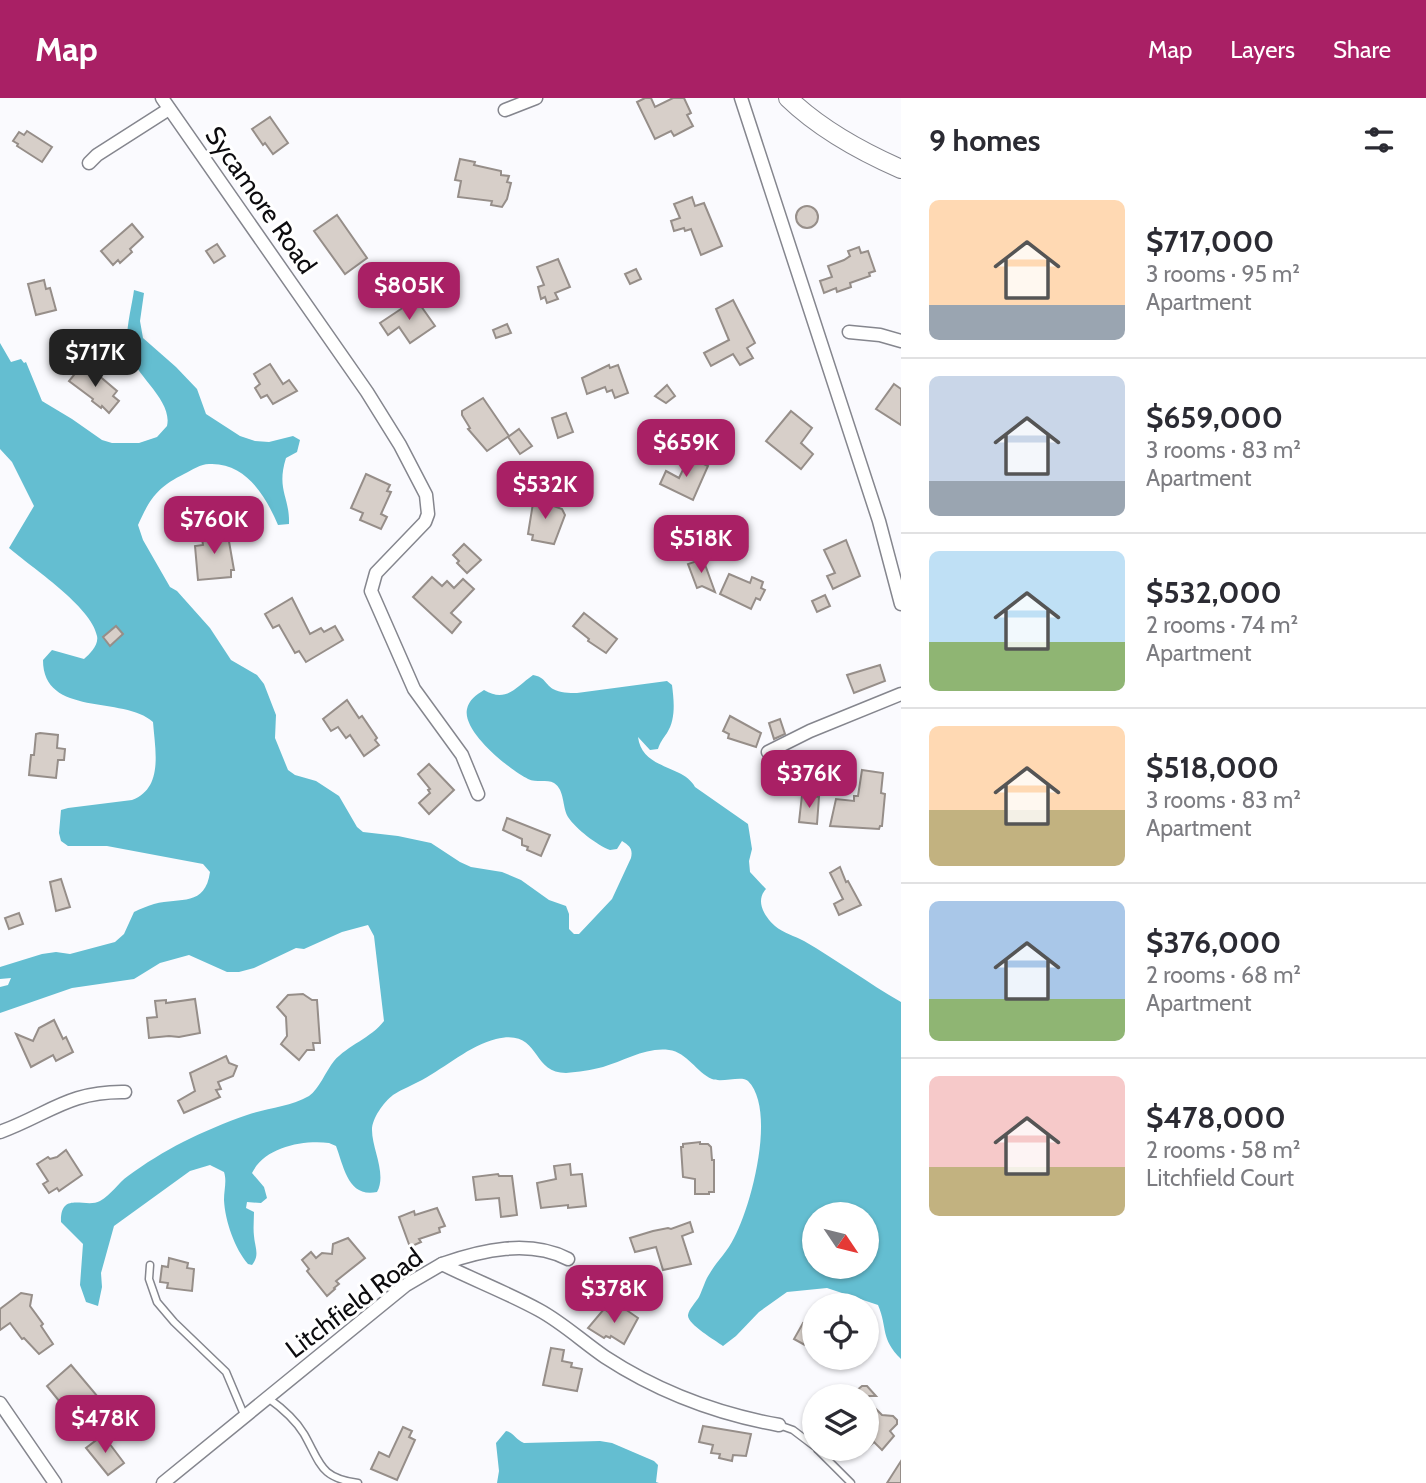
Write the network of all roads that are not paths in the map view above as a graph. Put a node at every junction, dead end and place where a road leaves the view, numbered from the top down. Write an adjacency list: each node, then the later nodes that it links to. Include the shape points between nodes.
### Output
1 (536, 98): 5 (street)
2 (741, 98): 10 (street, via 879,521)
3 (788, 98): 7 (street, via 843,140)
4 (166, 103): 6 (street); 13 (street, Sycamore Road, via 367,392 426,495 425,522 376,573 371,591 414,689 462,755)
5 (505, 110)
6 (89, 163)
7 (901, 169)
8 (849, 332): 9 (street)
9 (901, 341)
10 (901, 604)
11 (901, 694): 12 (street)
12 (768, 752)
13 (478, 794)
14 (125, 1092): 15 (street, via 71,1099)
15 (0, 1132)
16 (568, 1259): 17 (street, via 525,1247)
17 (442, 1264): 19 (street, Litchfield Road, via 406,1285); 22 (street, Litchfield Road, via 539,1310 613,1361 667,1391 722,1412)
18 (150, 1265): 21 (lane, via 149,1279 157,1302 226,1372)
19 (268, 1398): 21 (street, Litchfield Road); 27 (lane, via 294,1420 324,1471)
20 (0, 1404): 25 (street)
21 (246, 1416): 26 (street, Litchfield Road)
22 (779, 1425): 23 (lane)
23 (802, 1437)
24 (828, 1461): 28 (lane)
25 (55, 1483)
26 (163, 1483)
27 (358, 1483)
28 (851, 1483)

